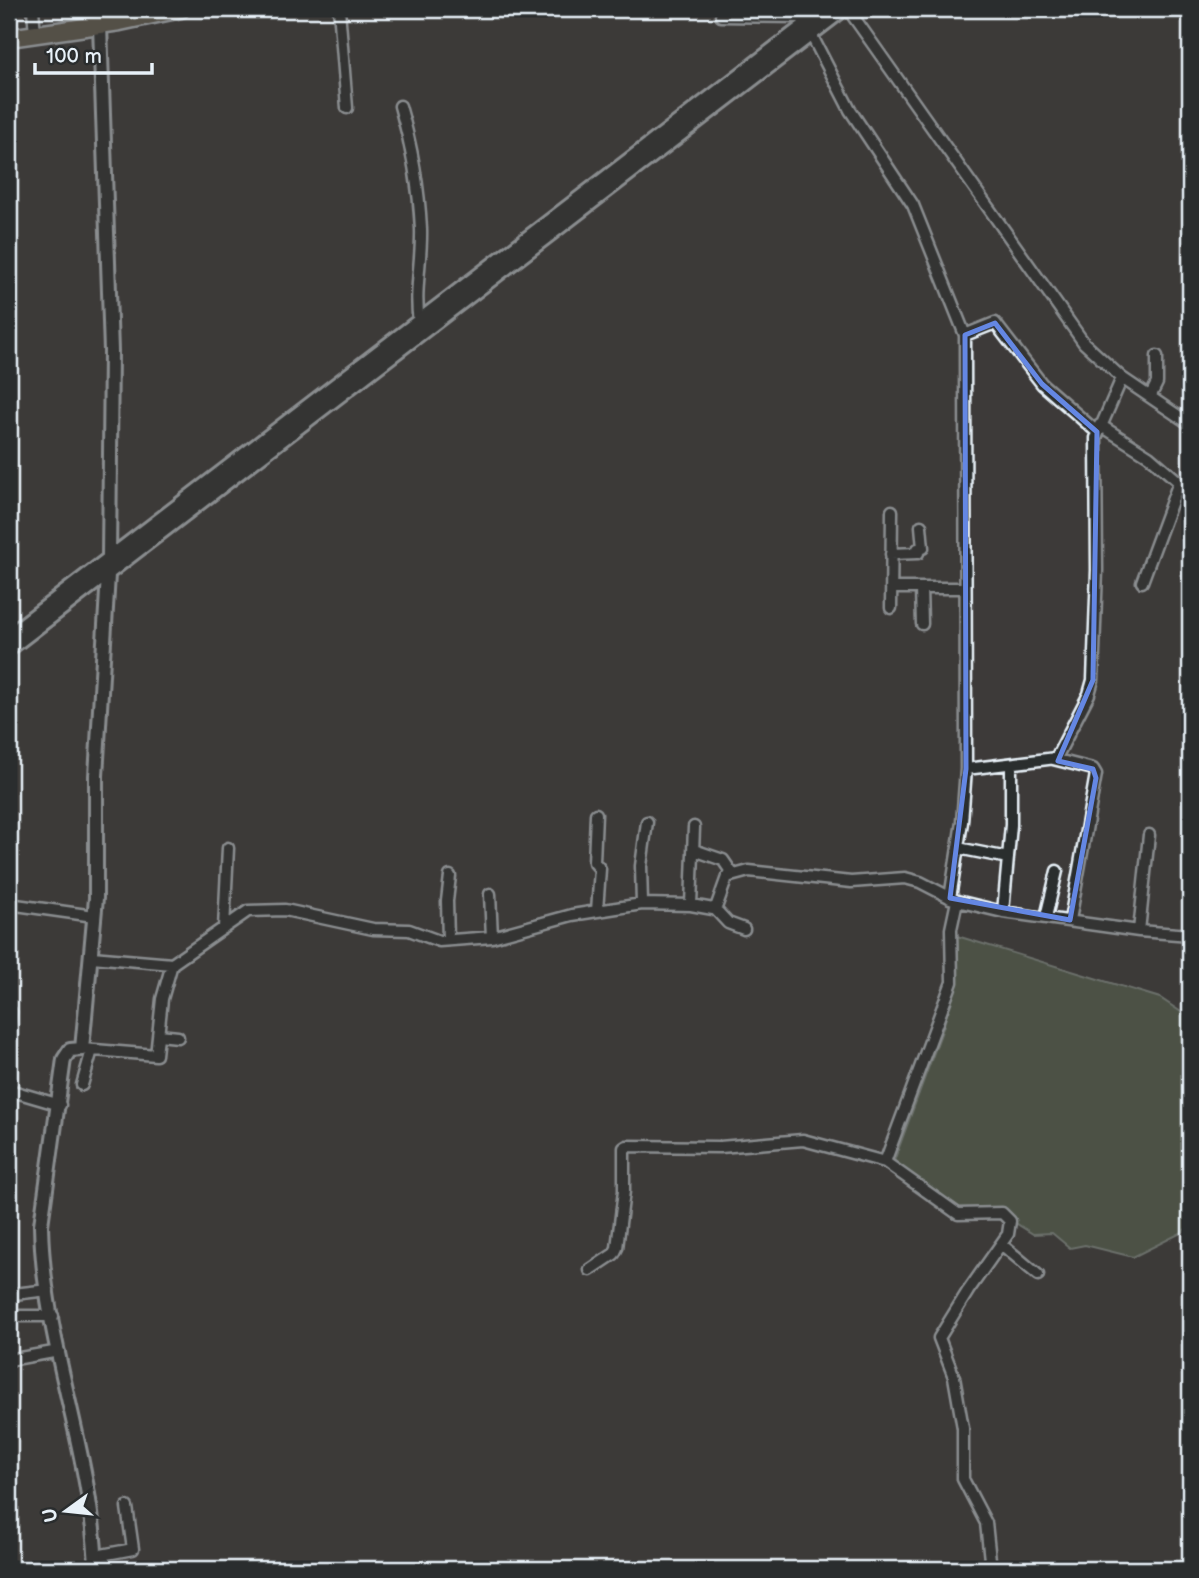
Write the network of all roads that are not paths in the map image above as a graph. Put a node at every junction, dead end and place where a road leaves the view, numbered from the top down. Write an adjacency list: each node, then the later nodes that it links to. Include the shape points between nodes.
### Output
1 (33, 9): 11 (street)
2 (181, 9): 6 (main road)
3 (339, 9): 14 (street)
4 (827, 9): 9 (street)
5 (846, 9): 9 (street); 18 (street, via 1084,343)
6 (138, 13): 7 (main road)
7 (119, 15): 10 (main road)
8 (721, 16): 9 (street)
9 (805, 21): 15 (street); 16 (street, via 850,110 913,205); 27 (street)
10 (100, 25): 11 (main road); 26 (street, via 111,351)
11 (35, 34): 12 (main road)
12 (9, 38)
13 (400, 106): 15 (street, via 415,163 421,229 416,296)
14 (347, 108)
15 (419, 322): 26 (street)
16 (965, 335): 22 (street, via 995,323 1042,384); 31 (street)
17 (1157, 356): 19 (street, via 1157,383)
18 (1122, 377): 19 (street); 22 (street)
19 (1151, 395): 20 (street)
20 (1185, 415): 21 (street)
21 (1190, 424)
22 (1099, 428): 28 (street, via 1158,462 1179,482); 36 (street, via 1093,680 1061,752)
23 (892, 511): 25 (street)
24 (921, 526): 25 (street, via 923,548 918,554)
25 (891, 554): 29 (street)
26 (109, 558): 27 (street); 34 (street)
27 (107, 573): 35 (street); 58 (street)
28 (1142, 582)
29 (891, 588): 30 (street); 32 (street)
30 (921, 588): 31 (street); 33 (street)
31 (963, 589): 38 (street)
32 (891, 608)
33 (922, 624)
34 (9, 635)
35 (9, 649)
36 (1053, 759): 37 (street); 60 (street, via 1093,769 1096,775)
37 (1011, 765): 38 (street); 46 (street)
38 (966, 769): 44 (street)
39 (596, 814): 56 (street)
40 (647, 822): 53 (street)
41 (694, 827): 45 (street)
42 (1149, 835): 63 (street)
43 (228, 848): 61 (street)
44 (958, 848): 46 (street); 51 (street)
45 (694, 850): 48 (street, via 723,860); 54 (street)
46 (1008, 858): 57 (street)
47 (1057, 871): 59 (street)
48 (732, 873): 51 (street, via 757,871 851,882 905,878); 55 (street)
49 (450, 876): 66 (street)
50 (490, 894): 65 (street)
51 (953, 900): 57 (street); 77 (street, via 952,982)
52 (9, 904): 58 (street)
53 (642, 904): 54 (street); 56 (street)
54 (691, 905): 55 (street)
55 (714, 908): 62 (street, via 728,923)
56 (597, 911): 65 (street)
57 (1003, 912): 59 (street)
58 (94, 916): 67 (street)
59 (1046, 917): 60 (street)
60 (1070, 920): 63 (street)
61 (224, 928): 66 (street, via 248,911 285,910); 68 (street)
62 (744, 929)
63 (1139, 931): 64 (street)
64 (1190, 935)
65 (492, 937): 66 (street)
66 (448, 940)
67 (92, 957): 68 (street); 73 (street)
68 (172, 964): 71 (street, via 162,999)
69 (11, 1012): 70 (street)
70 (9, 1024)
71 (159, 1035): 72 (street); 73 (street, via 152,1056)
72 (178, 1037)
73 (87, 1050): 74 (street); 76 (street, via 66,1054)
74 (82, 1085)
75 (9, 1090): 76 (street)
76 (60, 1105): 81 (street, via 42,1202 41,1241)
77 (885, 1162): 78 (street, via 958,1214 1002,1213 1011,1227); 79 (street, via 803,1140 720,1147 625,1146 617,1248)
78 (1000, 1244): 80 (street); 89 (street, via 939,1338 954,1377 963,1428 964,1484 986,1523)
79 (590, 1270)
80 (1038, 1275)
81 (48, 1290): 82 (street, via 14,1294); 84 (street)
82 (9, 1308)
83 (9, 1316): 84 (street)
84 (52, 1316): 85 (street)
85 (59, 1350): 86 (street); 88 (street, via 81,1449)
86 (9, 1360)
87 (127, 1507): 88 (street, via 133,1549)
88 (96, 1562)
89 (991, 1569)

